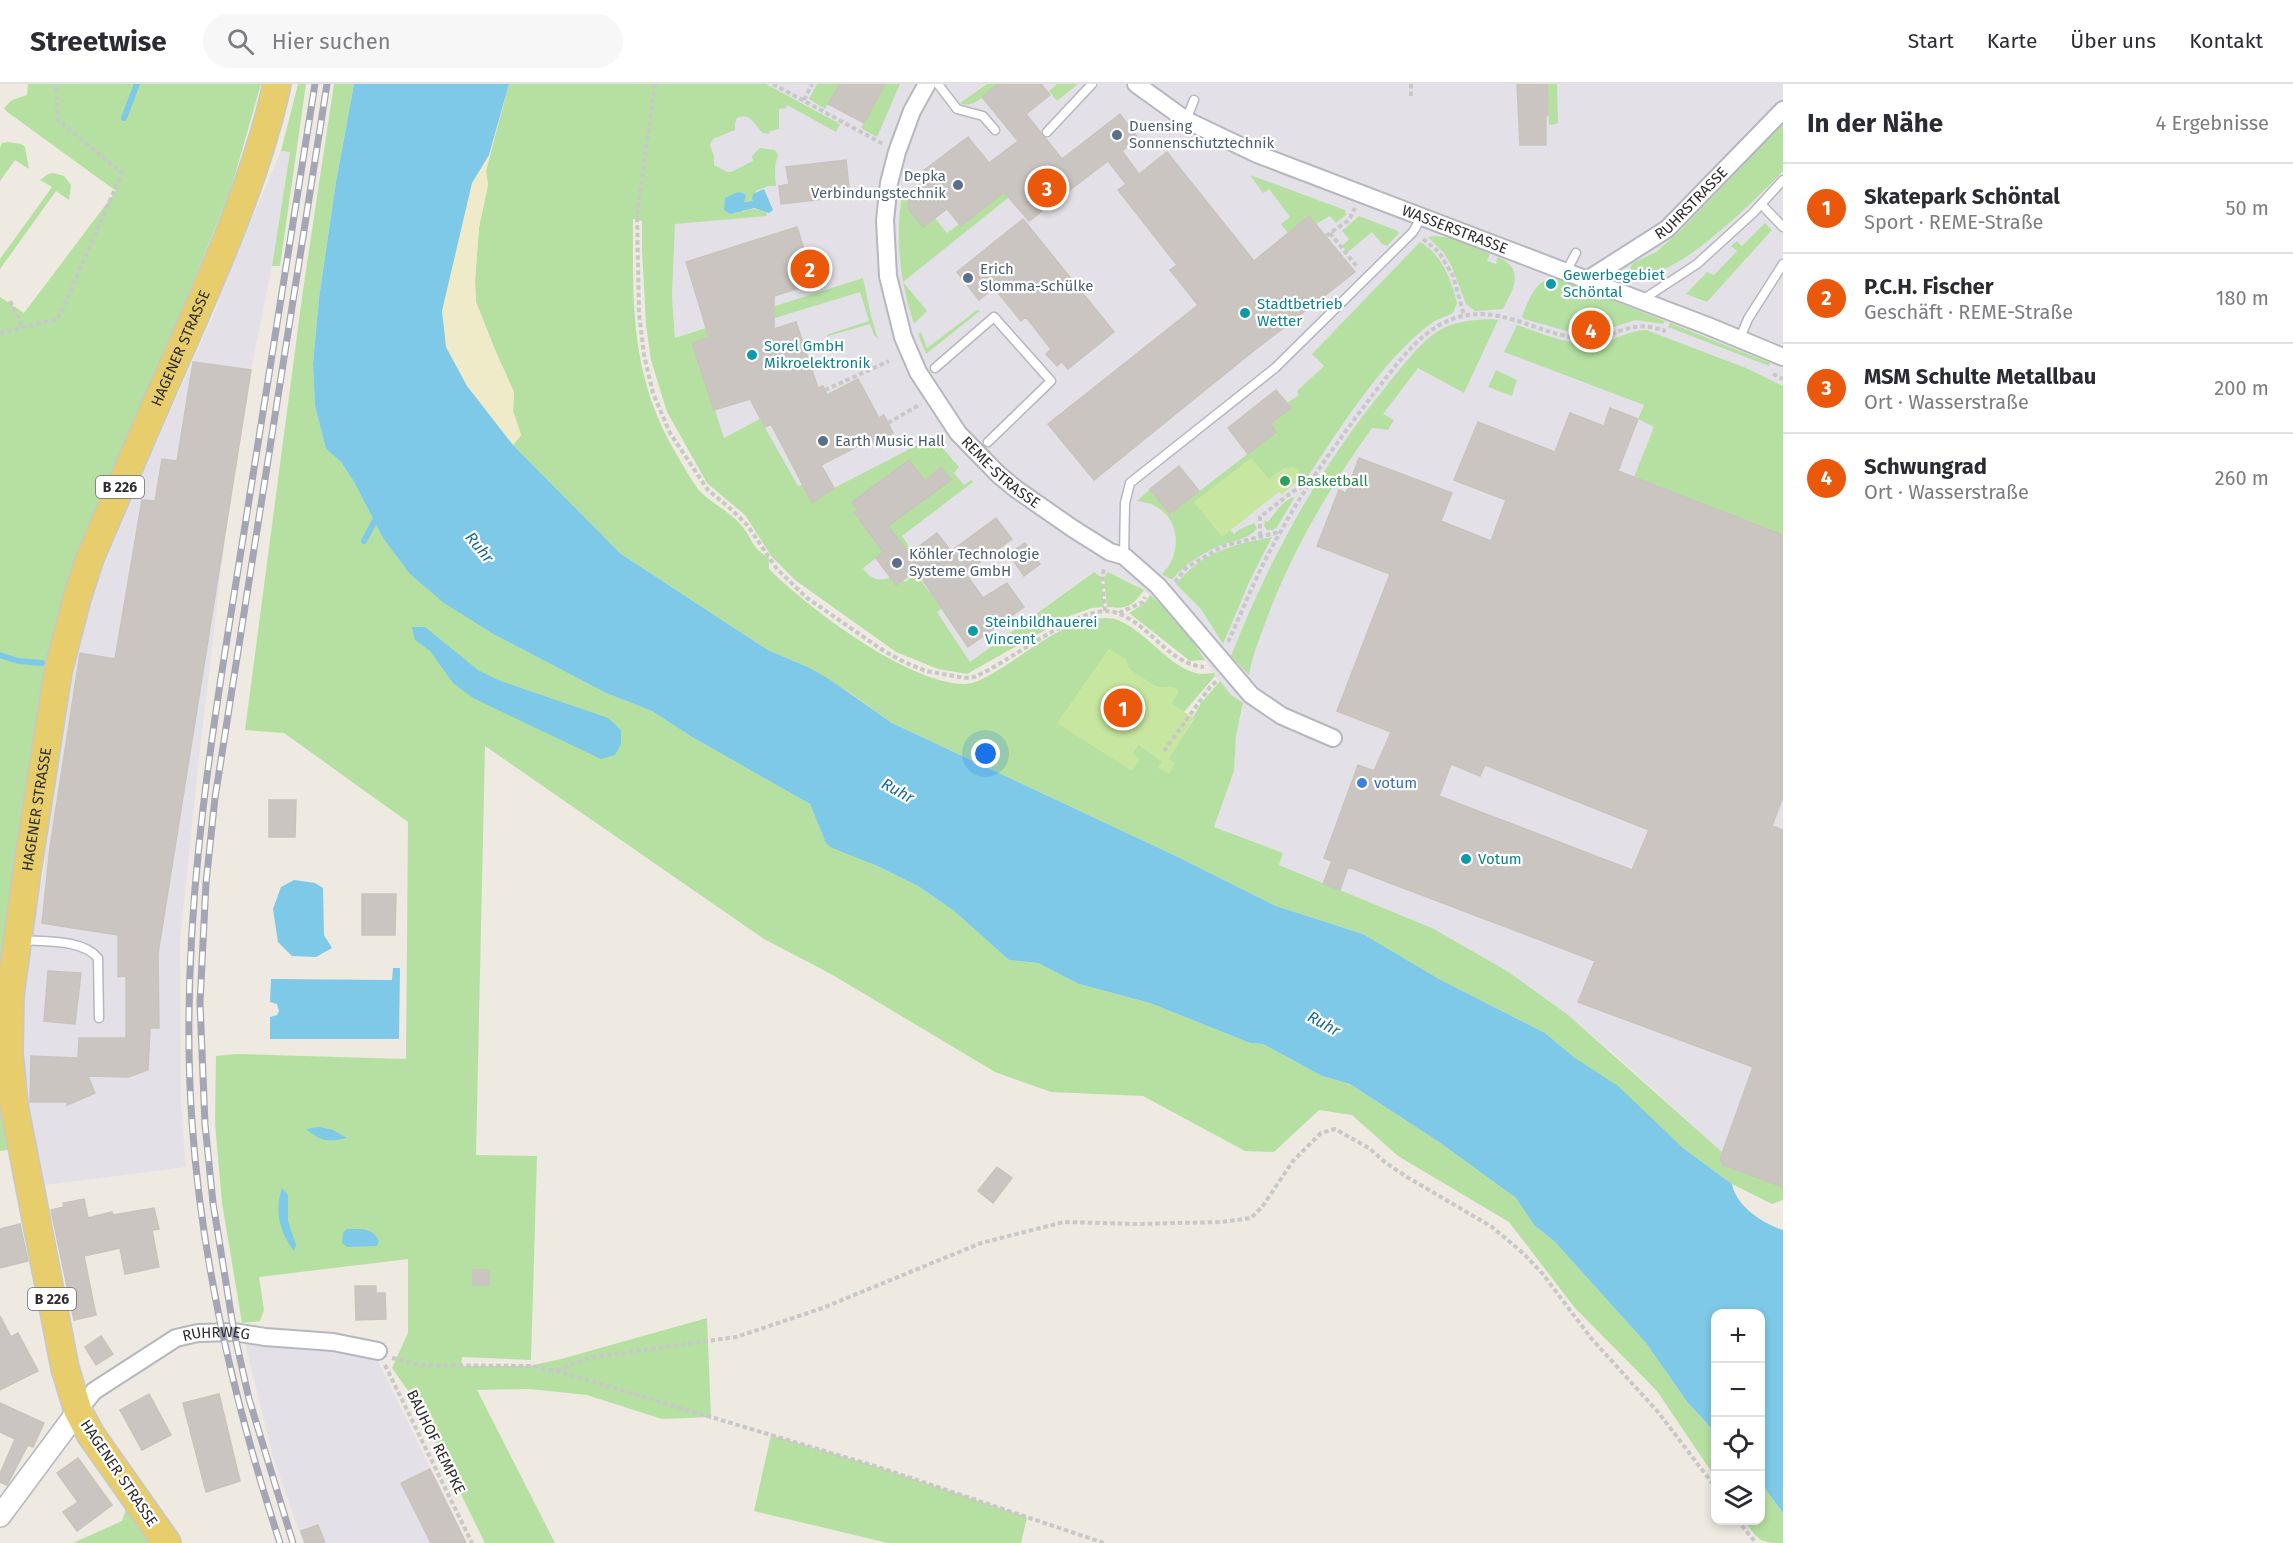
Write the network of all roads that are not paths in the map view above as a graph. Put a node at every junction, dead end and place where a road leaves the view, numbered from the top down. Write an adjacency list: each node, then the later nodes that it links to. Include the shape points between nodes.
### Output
1 (277, 84): 26 (main road, HAGENER STRASSE / B 226, via 245,190 221,252 76,598 58,672)
2 (927, 84): 24 (street, REME-STRASSE, via 897,152 885,220 888,276 906,346 918,372 958,433 998,474 1062,521)
3 (938, 84): 9 (lane, via 957,109 983,116)
4 (1092, 84): 10 (lane)
5 (1136, 84): 8 (street, WASSERSTRASSE)
6 (1194, 100): 8 (lane)
7 (1783, 110): 18 (street, RUHRSTRASSE, via 1667,229)
8 (1186, 120): 13 (street, WASSERSTRASSE, via 1257,154)
9 (995, 130)
10 (1047, 132)
11 (1783, 180): 12 (lane)
12 (1761, 204): 14 (lane); 19 (lane, via 1697,264)
13 (1422, 216): 17 (street, WASSERSTRASSE); 24 (lane, via 1413,232 1275,368 1130,483)
14 (1783, 227)
15 (1576, 253): 17 (lane)
16 (1783, 264): 20 (lane)
17 (1566, 272): 18 (street, WASSERSTRASSE)
18 (1587, 280): 19 (street, WASSERSTRASSE)
19 (1642, 301): 20 (street, WASSERSTRASSE)
20 (1740, 338): 21 (street, WASSERSTRASSE)
21 (1783, 357)
22 (934, 368): 23 (lane, via 994,317 1051,381)
23 (988, 442)
24 (1117, 554): 25 (street, REME-STRASSE, via 1158,586 1251,695 1282,716)
25 (1333, 738)
26 (18, 940): 27 (lane, via 91,950 98,958); 29 (main road, HAGENER STRASSE / B 226, via 10,995 9,1053 14,1105 65,1368)
27 (99, 1018)
28 (378, 1351): 29 (street, RUHRWEG, via 333,1342 234,1332 198,1333 166,1344 94,1391)
29 (78, 1411): 30 (street); 31 (main road, HAGENER STRASSE / B 226)
30 (0, 1516)
31 (167, 1543)

